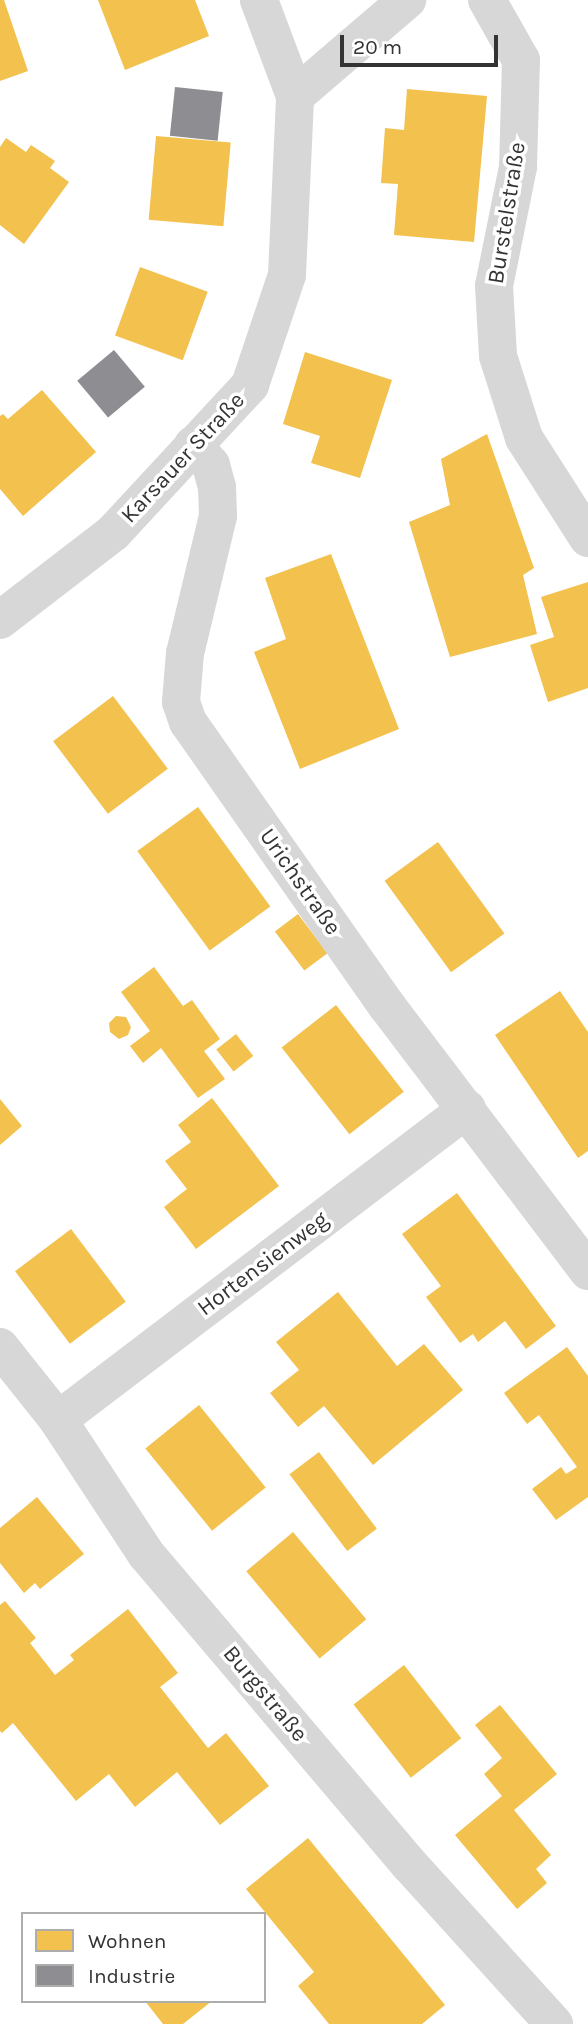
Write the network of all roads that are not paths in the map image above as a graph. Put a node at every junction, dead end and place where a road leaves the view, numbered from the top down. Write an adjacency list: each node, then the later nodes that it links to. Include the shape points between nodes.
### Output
1 (259, 0): 4 (street, Karsauer Straße)
2 (407, 0): 4 (street)
3 (487, 0): 6 (street, Burstelstraße, via 521,60 518,167 494,286 498,356 524,439)
4 (295, 96): 5 (street, Karsauer Straße, via 287,275 250,385)
5 (193, 446): 7 (street, Karsauer Straße, via 113,533); 8 (street, Urichstraße, via 211,465 218,516 185,653 181,702 188,722 387,1006)
6 (588, 538)
7 (0, 620)
8 (467, 1109): 9 (street, Urichstraße); 11 (street, Hortensienweg)
9 (588, 1271)
10 (0, 1347): 11 (street, Burgstraße)
11 (58, 1420): 12 (street, Burgstraße, via 146,1554 409,1864)
12 (554, 2024)

